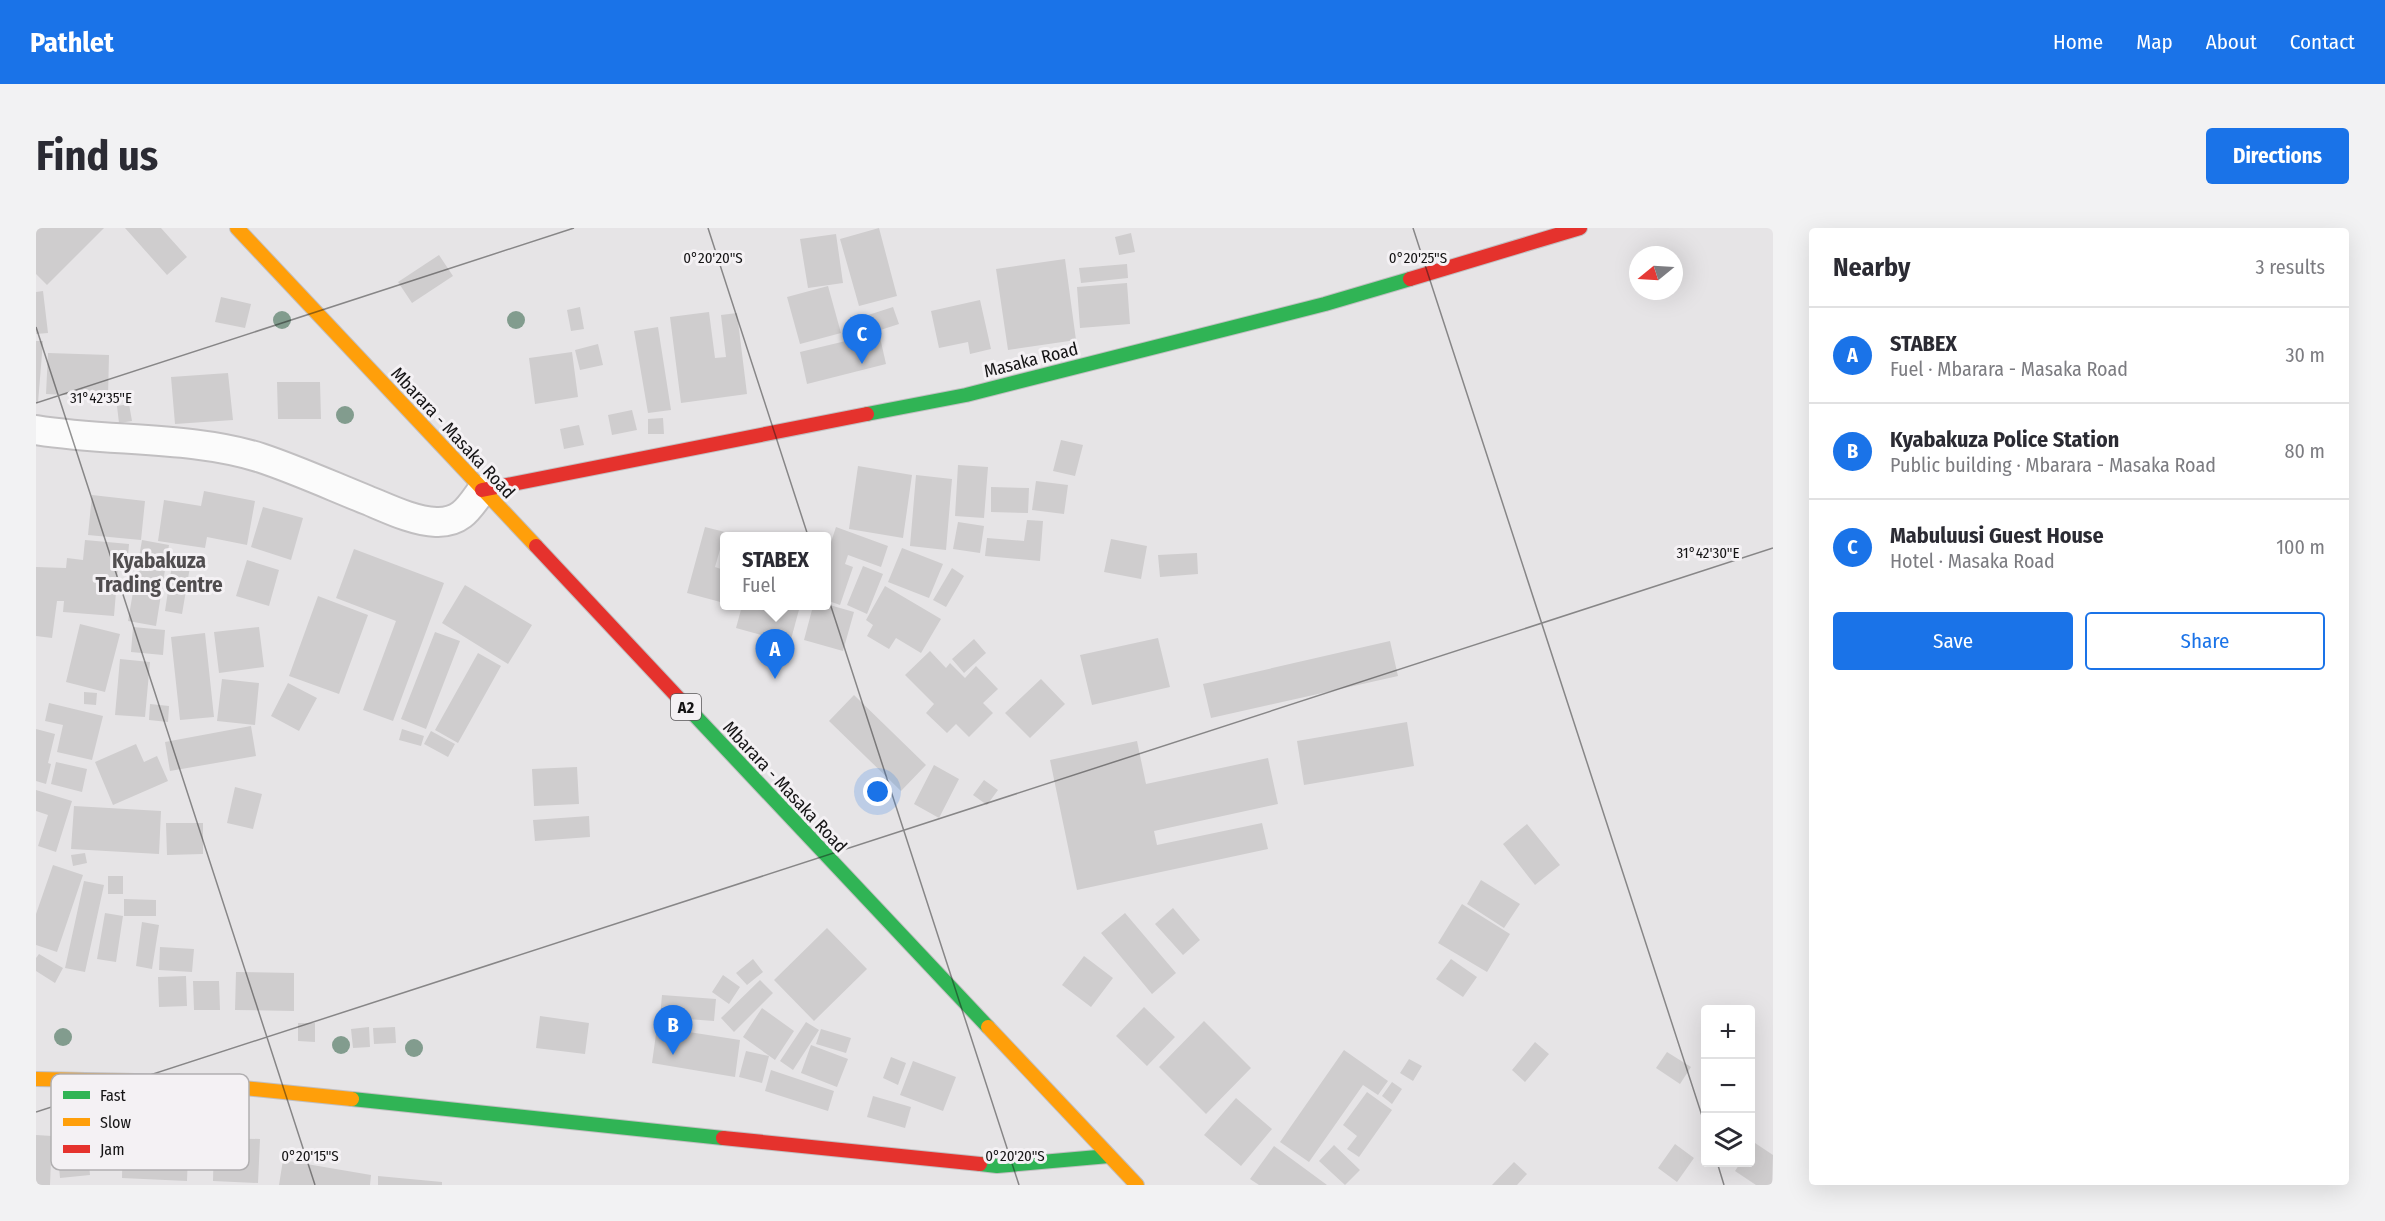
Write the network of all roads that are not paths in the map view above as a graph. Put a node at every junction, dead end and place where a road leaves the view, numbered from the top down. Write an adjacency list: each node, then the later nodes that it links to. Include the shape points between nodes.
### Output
1 (237, 228): 4 (main road, Mbarara - Masaka Road / A2)
2 (1580, 228): 4 (main road, Masaka Road, via 1325,304 966,395)
3 (36, 430): 4 (street, via 202,446 260,458 401,514 435,522 454,521)
4 (482, 490): 8 (main road, Mbarara - Masaka Road / A2)
5 (36, 1079): 6 (main road)
6 (51, 1079)
7 (249, 1089): 8 (main road, via 997,1166)
8 (1109, 1156): 9 (main road, Mbarara - Masaka Road / A2)
9 (1137, 1185)

